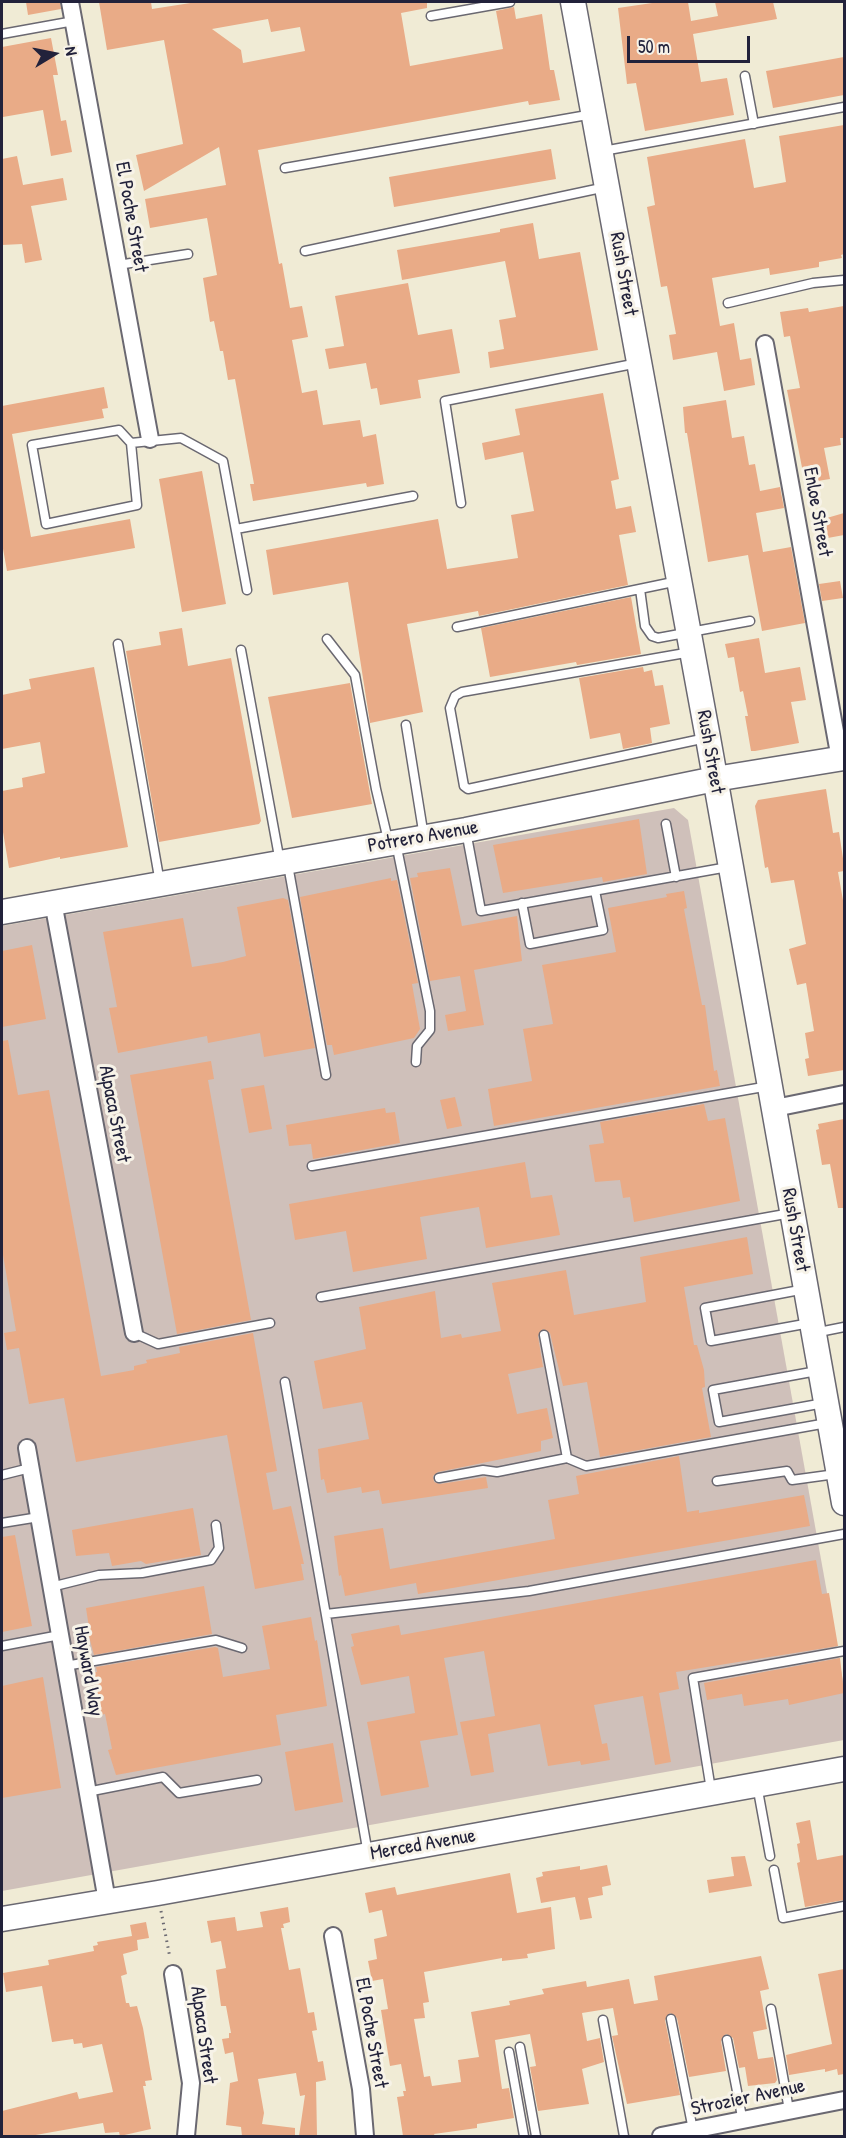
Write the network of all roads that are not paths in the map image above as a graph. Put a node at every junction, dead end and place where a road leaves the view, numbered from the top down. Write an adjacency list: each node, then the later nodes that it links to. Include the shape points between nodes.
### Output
1 (70, 2): 5 (street, El Poche Street)
2 (510, 2): 4 (lane)
3 (573, 2): 9 (street, Rush Street)
4 (431, 16)
5 (74, 21): 6 (lane); 16 (street, El Poche Street)
6 (2, 34)
7 (745, 76): 10 (lane)
8 (844, 107): 10 (lane)
9 (593, 114): 11 (street, Rush Street); 12 (lane)
10 (754, 124): 11 (lane)
11 (600, 151): 13 (street, Rush Street)
12 (285, 168)
13 (607, 187): 14 (lane); 20 (street, Rush Street)
14 (306, 251)
15 (188, 254): 16 (lane)
16 (118, 265): 21 (street, El Poche Street)
17 (844, 280): 18 (lane, via 813,283)
18 (728, 303)
19 (765, 344): 37 (street, Enloe Street)
20 (639, 363): 24 (lane, via 445,401); 26 (street, Rush Street)
21 (150, 439): 22 (lane); 25 (lane, via 181,438 223,461)
22 (131, 443): 22 (lane, via 119,430 32,446 46,524 136,505)
23 (413, 496): 25 (lane)
24 (461, 503)
25 (236, 529): 28 (lane)
26 (679, 581): 27 (lane); 32 (street, Rush Street)
27 (640, 589): 30 (lane); 32 (lane, via 645,627 652,636)
28 (247, 590)
29 (750, 621): 32 (lane)
30 (458, 627)
31 (327, 639): 42 (lane, via 355,675 376,789)
32 (690, 642): 36 (street, Rush Street); 36 (lane, via 560,676 455,696 450,708 464,786 478,788)
33 (118, 645): 46 (lane)
34 (241, 650): 43 (lane)
35 (406, 725): 41 (lane)
36 (708, 738): 38 (street, Rush Street)
37 (842, 759): 38 (street, Potrero Avenue)
38 (715, 779): 40 (street, Potrero Avenue); 44 (street, Rush Street)
39 (666, 824): 45 (lane)
40 (466, 831): 41 (street, Potrero Avenue); 49 (lane, via 481,911)
41 (424, 838): 42 (street, Potrero Avenue)
42 (393, 843): 43 (street, Potrero Avenue); 51 (lane, via 430,1011 430,1030 417,1046)
43 (284, 862): 46 (street, Potrero Avenue); 52 (lane)
44 (730, 867): 45 (lane); 54 (street, Rush Street)
45 (676, 877): 47 (lane)
46 (160, 884): 48 (street, Potrero Avenue)
47 (596, 891): 49 (lane); 49 (lane, via 603,930 531,944)
48 (53, 902): 50 (street, Potrero Avenue); 62 (street, Alpaca Street)
49 (522, 903)
50 (2, 912)
51 (416, 1062)
52 (326, 1075)
53 (844, 1094): 54 (street)
54 (772, 1097): 55 (lane); 56 (street, Rush Street)
55 (312, 1166)
56 (792, 1213): 57 (street, Rush Street); 58 (lane)
57 (806, 1288): 61 (street, Rush Street); 61 (lane, via 705,1308 711,1341)
58 (321, 1297)
59 (270, 1323): 62 (lane, via 158,1344)
60 (844, 1327): 61 (lane)
61 (813, 1328): 64 (street, Rush Street)
62 (134, 1333)
63 (544, 1335): 68 (lane)
64 (821, 1370): 66 (street, Rush Street); 66 (lane, via 713,1390 719,1422)
65 (285, 1382): 80 (lane)
66 (833, 1419): 68 (lane, via 586,1466); 70 (street, Rush Street)
67 (27, 1448): 69 (street, Hayward Way)
68 (567, 1458): 72 (lane, via 497,1472 483,1470)
69 (30, 1468): 71 (lane); 75 (street, Hayward Way)
70 (839, 1473): 73 (lane, via 792,1480 787,1471); 74 (street, Rush Street)
71 (2, 1475)
72 (439, 1478)
73 (717, 1481)
74 (844, 1503)
75 (39, 1517): 76 (lane); 79 (street, Hayward Way)
76 (2, 1523)
77 (216, 1526): 79 (lane, via 219,1548 212,1560 142,1573 99,1575)
78 (844, 1534): 80 (lane, via 529,1592)
79 (51, 1587): 81 (street, Hayward Way)
80 (326, 1614): 91 (lane)
81 (60, 1635): 82 (lane); 85 (street, Hayward Way)
82 (2, 1646)
83 (242, 1648): 85 (lane, via 216,1640)
84 (844, 1651): 90 (lane, via 693,1678)
85 (65, 1666): 89 (street, Hayward Way)
86 (844, 1769): 88 (street, Merced Avenue)
87 (257, 1780): 89 (lane, via 178,1793 164,1777)
88 (757, 1785): 90 (street, Merced Avenue); 92 (lane)
89 (87, 1792): 94 (street, Hayward Way)
90 (712, 1793): 91 (street, Merced Avenue)
91 (368, 1855): 94 (street, Merced Avenue)
92 (770, 1856)
93 (774, 1870): 95 (lane, via 783,1918)
94 (107, 1902): 96 (street, Merced Avenue)
95 (844, 1906)
96 (2, 1919)
97 (333, 1936): 110 (street, El Poche Street, via 361,2090)
98 (173, 1974): 109 (street, Alpaca Street, via 191,2083)
99 (771, 2009): 106 (lane)
100 (672, 2019): 108 (lane)
101 (603, 2020): 113 (lane)
102 (727, 2040): 107 (lane)
103 (520, 2047): 112 (lane)
104 (509, 2052): 111 (lane)
105 (844, 2100): 106 (street, Strozier Avenue)
106 (789, 2110): 107 (street, Strozier Avenue)
107 (743, 2122): 108 (street, Strozier Avenue)
108 (693, 2134): 114 (street, Strozier Avenue)
109 (186, 2136)
110 (365, 2136)
111 (524, 2136)
112 (536, 2136)
113 (624, 2136)
114 (661, 2136)

